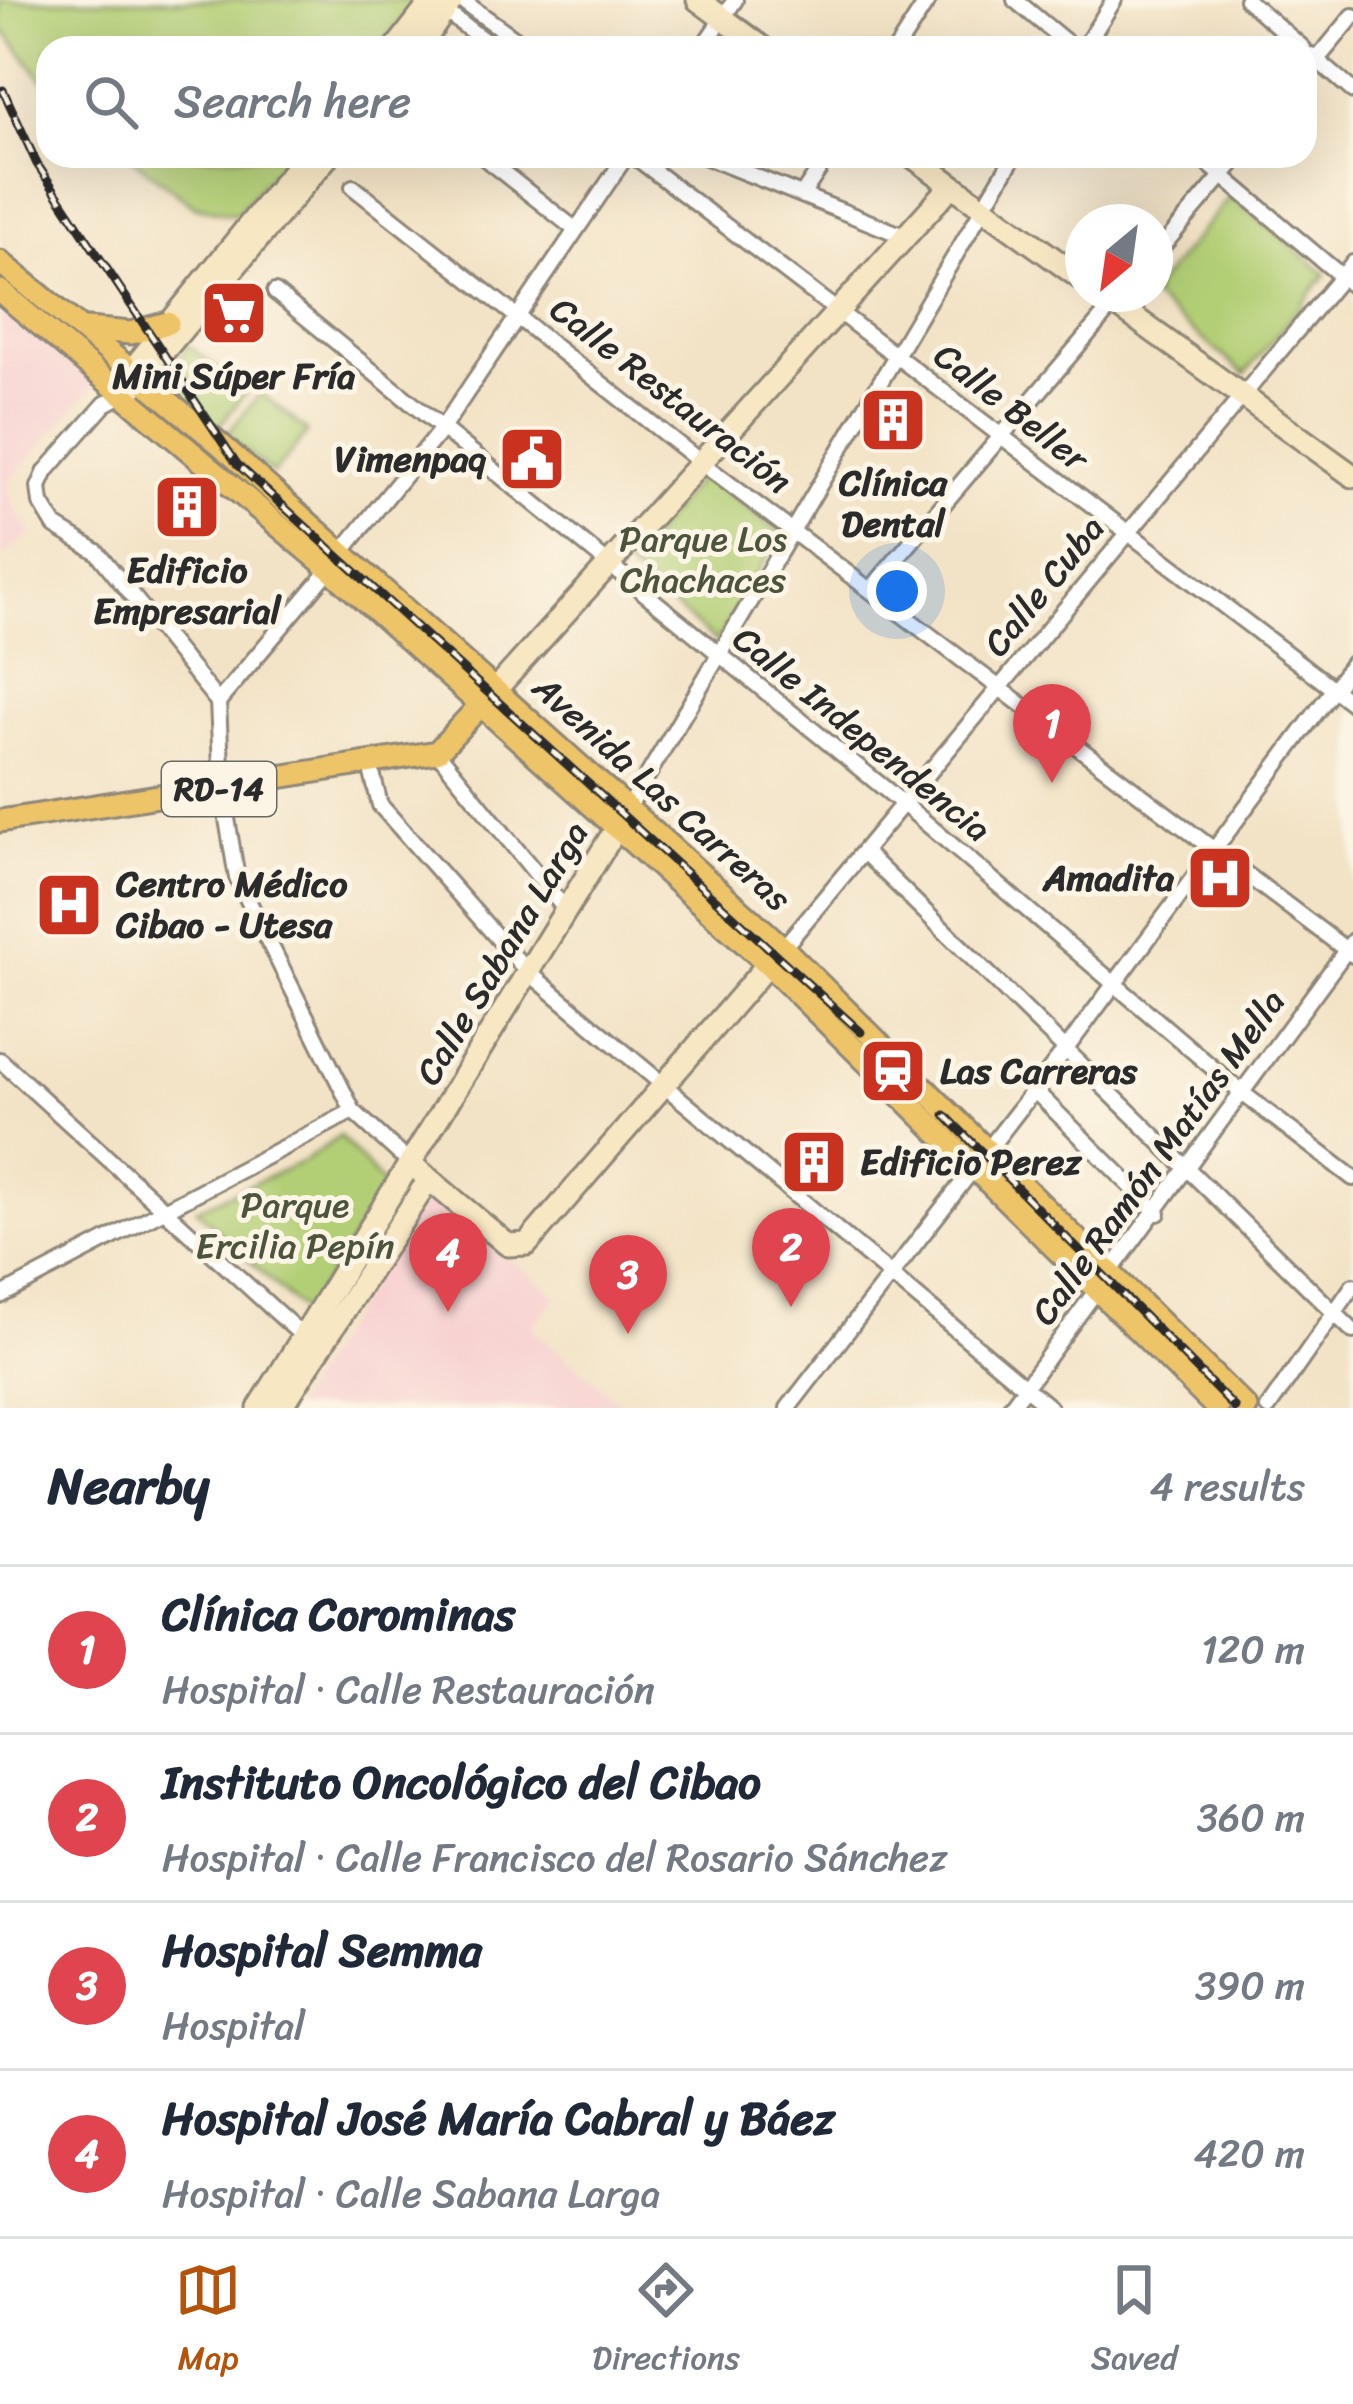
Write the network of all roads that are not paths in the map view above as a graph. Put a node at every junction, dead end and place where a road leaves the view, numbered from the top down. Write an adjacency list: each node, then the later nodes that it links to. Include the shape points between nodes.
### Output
1 (698, 0): 7 (main road)
2 (928, 0): 15 (street)
3 (1015, 0): 16 (street)
4 (1114, 0): 17 (street)
5 (1247, 0): 18 (street)
6 (445, 3): 9 (main road); 10 (main road); 11 (street); 12 (street)
7 (729, 9): 13 (street); 14 (main road)
8 (1353, 16): 19 (street)
9 (409, 36)
10 (426, 36)
11 (481, 36)
12 (506, 36)
13 (710, 36)
14 (753, 36)
15 (905, 36)
16 (1058, 36)
17 (1092, 36)
18 (1289, 36)
19 (1317, 45)
20 (1317, 60): 21 (street)
21 (1353, 91)
22 (295, 168): 51 (main road)
23 (317, 168): 54 (main road)
24 (497, 168): 38 (street)
25 (621, 168): 38 (street)
26 (646, 168): 47 (street, Calle Beller)
27 (734, 168): 36 (street)
28 (820, 168): 36 (street)
29 (929, 168): 34 (main road)
30 (1006, 168): 37 (street, Calle Sabana Larga)
31 (1213, 168): 33 (street)
32 (1229, 168): 33 (street)
33 (1222, 176): 39 (street); 44 (street)
34 (952, 185): 37 (main road); 40 (main road)
35 (353, 187): 50 (street, Calle Restauración)
36 (802, 195): 40 (street)
37 (982, 206): 43 (main road); 53 (street, Calle Sabana Larga)
38 (576, 230): 50 (street)
39 (1173, 234)
40 (906, 237): 47 (main road)
41 (0, 262): 52 (main road, Avenida Las Carreras)
42 (1353, 263): 44 (street, Calle Cuba)
43 (1065, 267)
44 (1347, 281): 55 (street, Calle Cuba)
45 (0, 291): 54 (main road, Avenida Las Carreras)
46 (275, 292): 56 (street, Calle Independencia)
47 (841, 311): 53 (street, Calle Beller); 58 (main road)
48 (1101, 312): 57 (street)
49 (1133, 312): 55 (main road)
50 (518, 313): 56 (street); 58 (street, Calle Restauración)
51 (168, 323): 52 (main road, via 118,334); 54 (main road)
52 (80, 327): 54 (main road, Avenida Las Carreras)
53 (894, 355): 57 (street, Calle Beller); 60 (street, Calle Sabana Larga)
54 (130, 382): 62 (main road, Avenida Las Carreras); 70 (street, via 46,471 41,503 56,526 97,552)
55 (1242, 395): 59 (main road); 61 (street, Calle Cuba)
56 (441, 430): 62 (street); 63 (street, Calle Independencia)
57 (1000, 436): 61 (street, Calle Beller); 64 (street)
58 (703, 464): 60 (street, Calle Restauración); 63 (main road)
59 (1353, 476)
60 (796, 530): 64 (street, Calle Restauración); 65 (street, Calle Sabana Larga)
61 (1128, 535): 67 (street, Calle Cuba); 68 (street, Calle Beller)
62 (336, 561): 69 (main road, Avenida Las Carreras); 70 (street)
63 (608, 566): 65 (street, Calle Independencia); 69 (main road)
64 (872, 588): 67 (street, Calle Restauración)
65 (718, 655): 75 (street, Calle Independencia); 76 (street, Calle Sabana Larga)
66 (1353, 663): 68 (street)
67 (1003, 688): 75 (street, Calle Cuba); 79 (street, Calle Restauración)
68 (1335, 690): 71 (street, Calle Beller); 79 (street)
69 (490, 696): 72 (main road); 76 (main road, Avenida Las Carreras)
70 (218, 702): 74 (street)
71 (1353, 704)
72 (436, 752): 73 (main road, RD-14); 80 (street)
73 (370, 765): 74 (main road, RD-14); 83 (street, via 380,805)
74 (222, 788): 77 (main road, RD-14); 90 (street, via 237,878)
75 (905, 806): 78 (street, Calle Cuba); 84 (street, Calle Independencia)
76 (623, 817): 80 (main road, Calle Sabana Larga); 82 (main road, Avenida Las Carreras)
77 (0, 821)
78 (864, 852): 82 (street, Calle Cuba); 85 (street)
79 (1214, 853): 81 (street, Calle Restauración); 84 (street)
80 (565, 909): 83 (main road, Calle Sabana Larga)
81 (1351, 948): 89 (street, Calle Ramón Matías Mella)
82 (776, 956): 87 (main road, Calle Cuba); 91 (main road, Avenida Las Carreras)
83 (527, 971): 87 (street); 93 (main road, Calle Sabana Larga)
84 (1114, 983): 85 (street); 89 (street, Calle Independencia)
85 (1066, 1049): 88 (street); 92 (street)
86 (0, 1061): 95 (street)
87 (662, 1085): 93 (main road, Calle Cuba, via 519,1247); 97 (street)
88 (1032, 1088): 91 (street); 96 (street)
89 (1241, 1092): 92 (street, Calle Ramón Matías Mella); 94 (street, Calle Independencia)
90 (353, 1111): 93 (street); 95 (street)
91 (982, 1158): 97 (street); 98 (main road, Avenida Las Carreras)
92 (1186, 1171): 96 (street, Calle Ramón Matías Mella); 101 (street)
93 (421, 1172): 103 (main road, Calle Sabana Larga)
94 (1353, 1178)
95 (161, 1211): 100 (street); 103 (street)
96 (1158, 1213): 98 (street, Calle Ramón Matías Mella)
97 (888, 1276): 104 (street); 107 (street)
98 (1106, 1283): 104 (street, Calle Ramón Matías Mella); 110 (main road, Avenida Las Carreras); 111 (main road, Avenida Las Carreras)
99 (1353, 1286): 101 (street)
100 (0, 1296)
101 (1335, 1312): 102 (street); 112 (street)
102 (1353, 1331)
103 (311, 1342): 105 (main road, Calle Sabana Larga); 106 (main road, Calle Sabana Larga)
104 (1025, 1388): 108 (street, Calle Ramón Matías Mella); 109 (street)
105 (259, 1408)
106 (281, 1408)
107 (788, 1408)
108 (1010, 1408)
109 (1050, 1408)
110 (1217, 1408)
111 (1246, 1408)
112 (1268, 1408)

